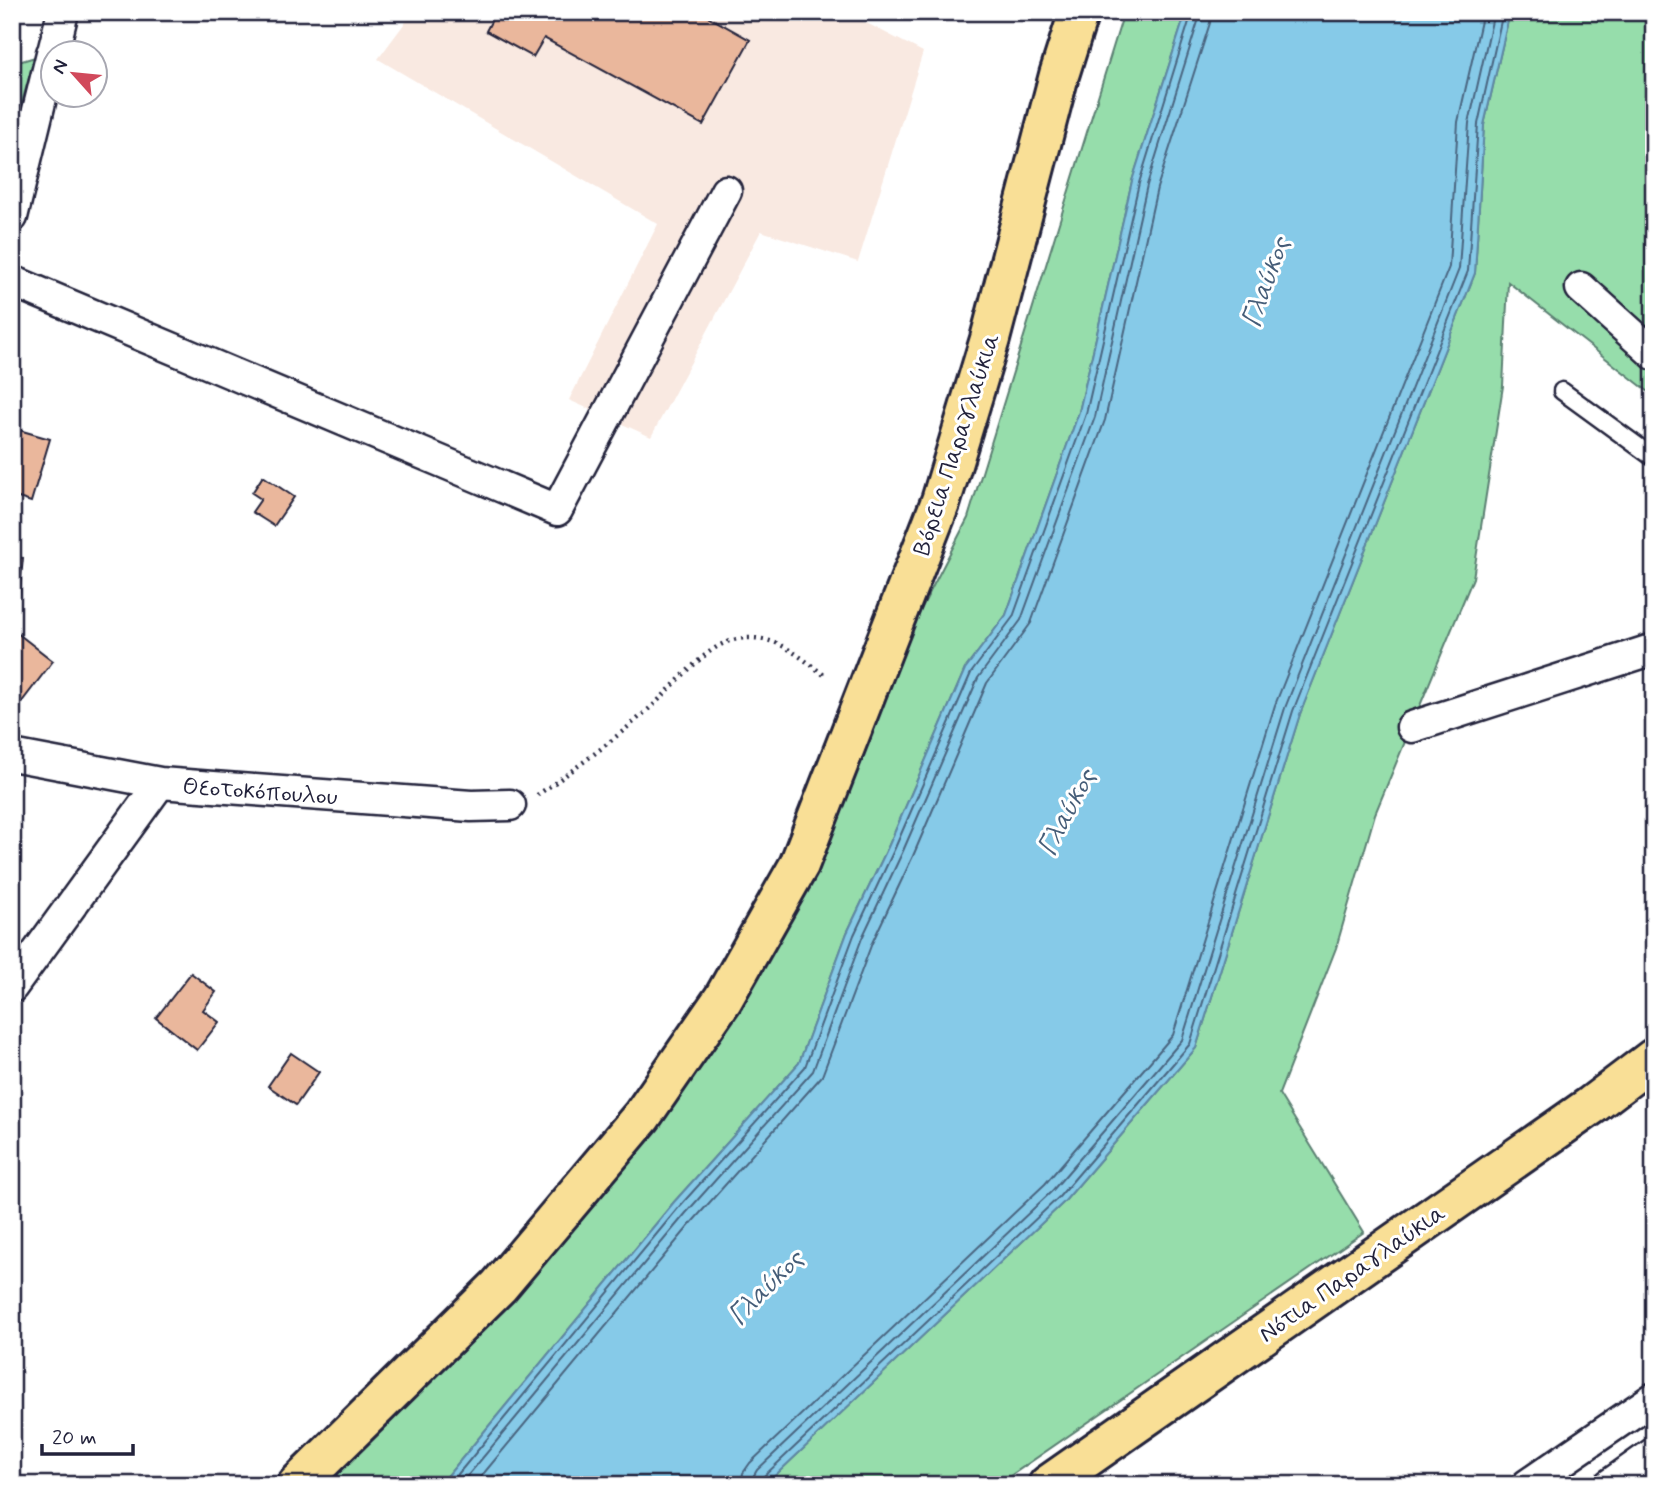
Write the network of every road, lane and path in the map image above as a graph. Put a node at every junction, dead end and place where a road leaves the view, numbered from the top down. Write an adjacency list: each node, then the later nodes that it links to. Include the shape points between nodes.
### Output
1 (62, 12): 3 (street)
2 (1079, 12): 22 (main road, Βόρεια Παραγλαύκια, via 941,501 799,865 723,999 642,1116 499,1286)
3 (56, 38)
4 (39, 108): 6 (street)
5 (726, 191): 7 (street, via 557,510)
6 (12, 217)
7 (12, 281)
8 (1581, 288): 9 (street)
9 (1654, 354)
10 (1562, 391): 11 (lane)
11 (1654, 458)
12 (1654, 649): 14 (street)
13 (824, 675): 17 (path, via 783,644 734,640 715,648 580,766 533,797)
14 (1412, 727)
15 (12, 755): 16 (street, Θεοτοκόπουλου)
16 (160, 783): 17 (street, Θεοτοκόπουλου); 18 (street)
17 (510, 805)
18 (12, 987)
19 (1654, 1058): 23 (main road, Νότια Παραγλαύκια)
20 (1654, 1398): 24 (street)
21 (1654, 1453): 25 (street)
22 (297, 1485)
23 (1048, 1485)
24 (1527, 1485)
25 (1609, 1485)

